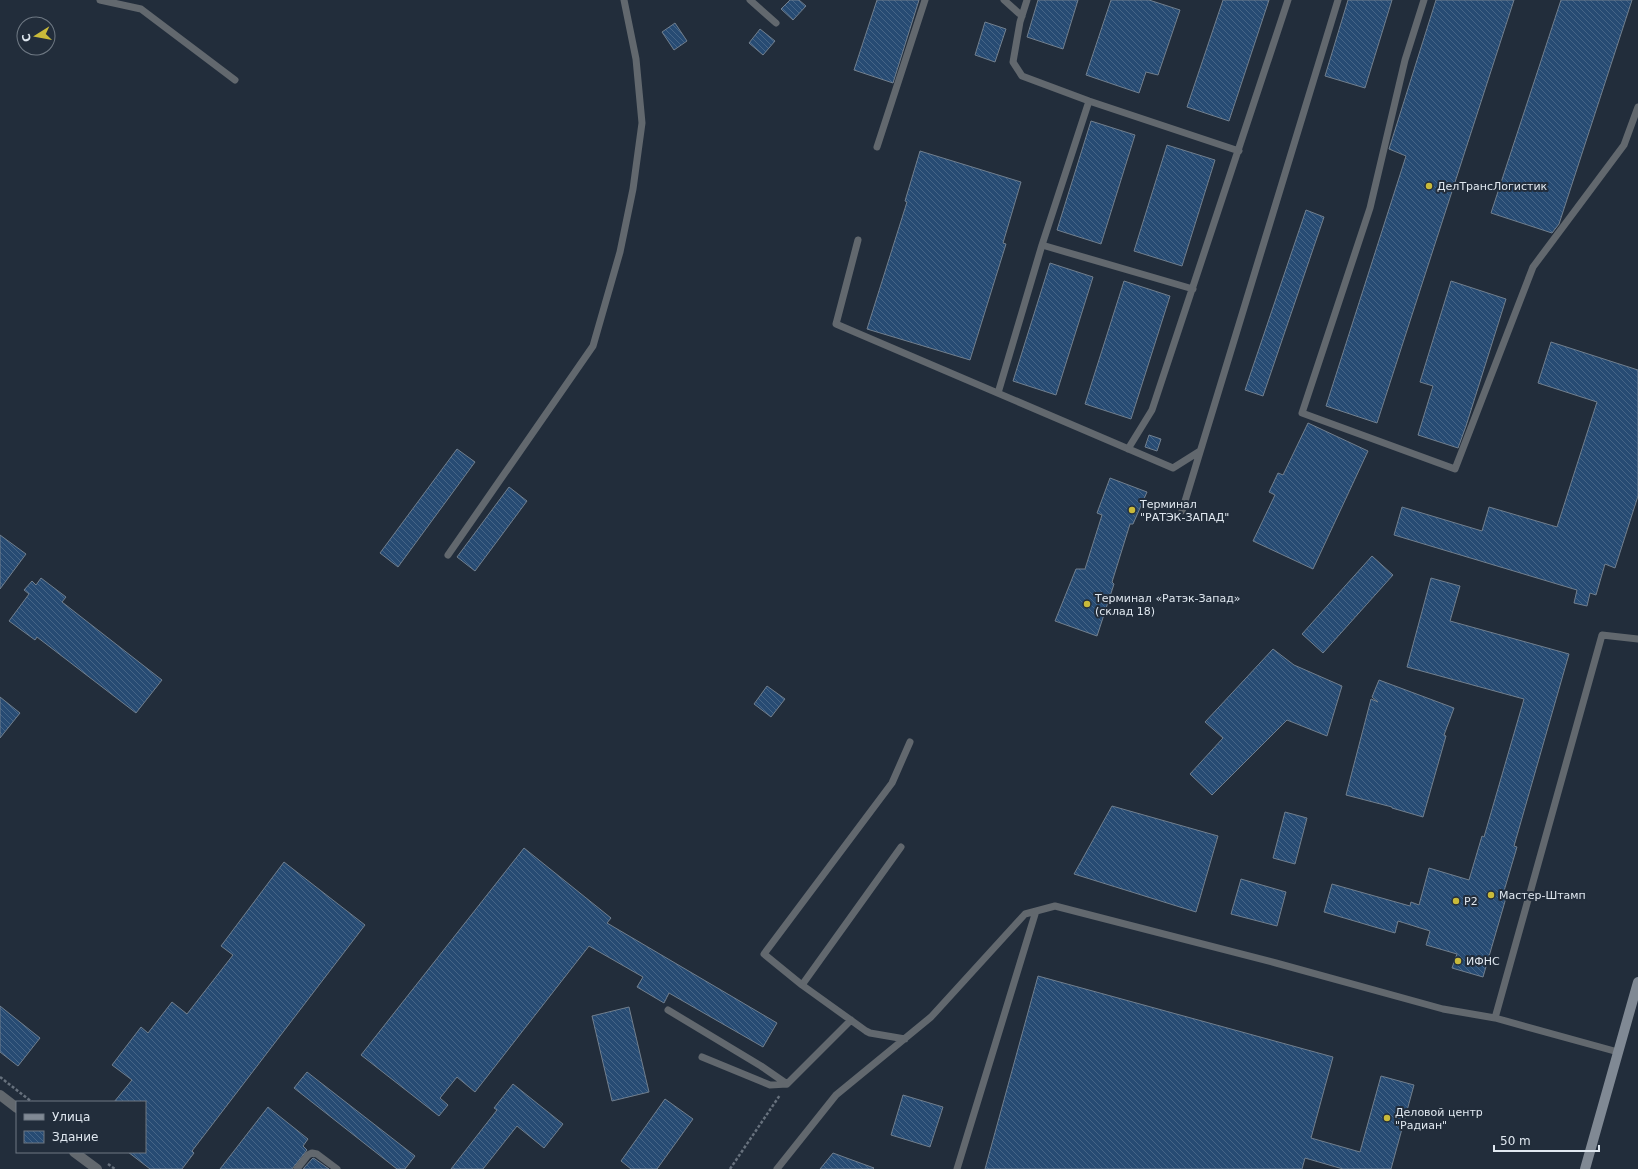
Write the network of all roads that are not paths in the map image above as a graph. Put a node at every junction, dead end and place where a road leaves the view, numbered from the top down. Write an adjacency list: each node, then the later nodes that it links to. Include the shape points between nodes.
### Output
1 (102, 0): 12 (lane, via 141,9)
2 (624, 0): 24 (lane, via 636,59 642,123 634,189 594,346)
3 (750, 0): 11 (lane)
4 (925, 0): 15 (lane)
5 (1004, 0): 10 (lane)
6 (1027, 0): 10 (lane)
7 (1288, 0): 16 (lane)
8 (1338, 0): 22 (lane)
9 (1424, 0): 14 (lane, via 1405,60 1370,208 1302,413 1455,469 1533,267 1624,145)
10 (1022, 16): 13 (lane, via 1013,62 1022,76)
11 (776, 23)
12 (235, 80)
13 (1089, 101): 16 (lane); 18 (lane)
14 (1638, 107)
15 (877, 147)
16 (1239, 150): 19 (lane)
17 (858, 240): 20 (lane, via 836,324)
18 (1042, 245): 19 (lane); 20 (lane)
19 (1193, 289): 21 (lane, via 1152,410)
20 (998, 393): 21 (lane)
21 (1128, 448): 22 (lane, via 1173,468)
22 (1200, 451): 23 (lane)
23 (1182, 511)
24 (448, 555)
25 (1638, 639): 32 (lane, via 1602,635)
26 (910, 742): 30 (lane, via 892,783 764,954)
27 (901, 847): 30 (lane)
28 (1036, 911): 32 (lane, via 1055,906 1444,1009); 34 (lane, via 1025,914 931,1017); 45 (lane)
29 (1638, 982): 35 (main road)
30 (802, 985): 33 (lane)
31 (668, 1010): 37 (lane)
32 (1496, 1018): 35 (lane)
33 (851, 1020): 34 (lane, via 870,1033); 37 (lane)
34 (905, 1039): 44 (lane, via 836,1095)
35 (1618, 1052): 46 (main road)
36 (702, 1057): 37 (lane, via 770,1085)
37 (787, 1084)
38 (0, 1095): 39 (street)
39 (16, 1107)
40 (75, 1153): 41 (street)
41 (97, 1169)
42 (297, 1169): 43 (lane, via 312,1152)
43 (337, 1169)
44 (777, 1169)
45 (957, 1169)
46 (1585, 1169)

